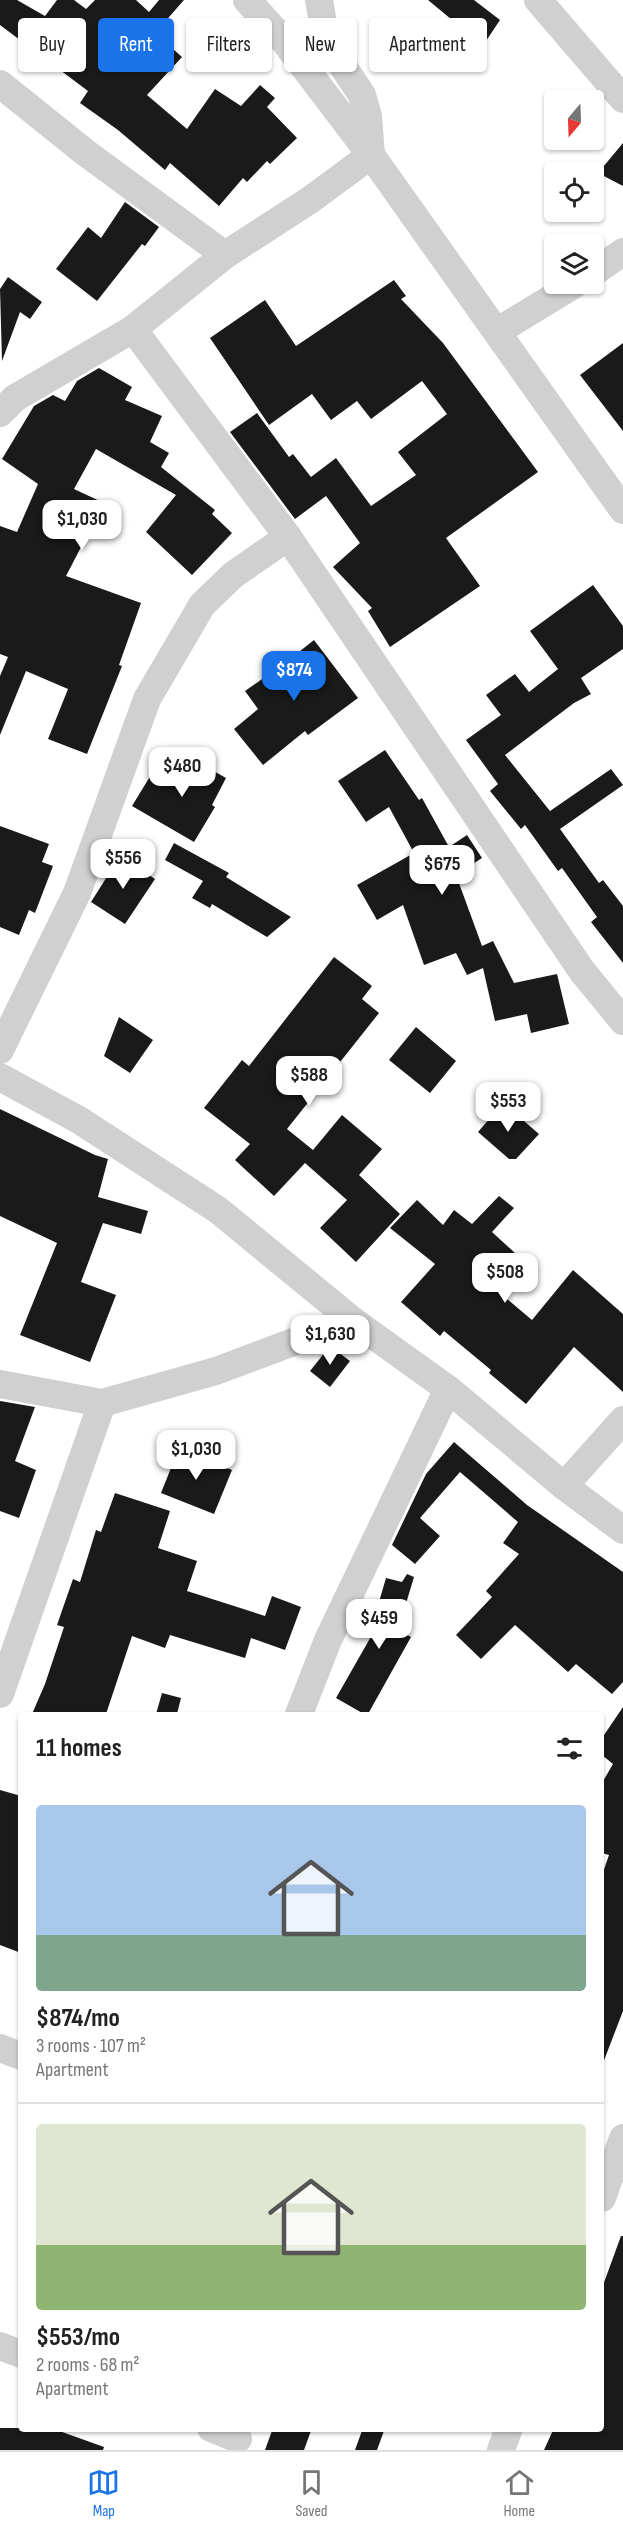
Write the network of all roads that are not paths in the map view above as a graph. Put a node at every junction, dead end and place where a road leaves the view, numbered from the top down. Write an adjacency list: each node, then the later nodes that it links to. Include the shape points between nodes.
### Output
1 (247, 0): 6 (street, via 285,42)
2 (319, 0): 6 (street, via 326,41 362,95)
3 (538, 0): 5 (street)
4 (0, 84): 8 (street)
5 (623, 99)
6 (372, 155): 8 (street); 12 (street)
7 (623, 252): 9 (street)
8 (225, 255): 11 (street)
9 (604, 265)
10 (559, 294): 12 (street)
11 (133, 329): 13 (street, via 15,398); 15 (street)
12 (498, 331): 14 (street)
13 (0, 413)
14 (623, 510)
15 (288, 537): 16 (street, via 582,971); 17 (street, via 233,576 202,605 147,699 77,893)
16 (623, 1021)
17 (0, 1050)
18 (0, 1077): 19 (street, via 79,1120 218,1210)
19 (352, 1320): 21 (street); 22 (street, via 216,1371)
20 (0, 1384): 22 (street)
21 (448, 1389): 24 (street); 27 (street, via 328,1640)
22 (102, 1403): 26 (street)
23 (623, 1420): 24 (street)
24 (564, 1485): 25 (street)
25 (623, 1530)
26 (0, 1694)
27 (300, 1712)
28 (0, 2048): 29 (street)
29 (18, 2055)
30 (623, 2138): 31 (street)
31 (610, 2191)
32 (0, 2346): 33 (street)
33 (18, 2353)
34 (221, 2432): 36 (street)
35 (508, 2432): 37 (street)
36 (238, 2439)
37 (501, 2450)

